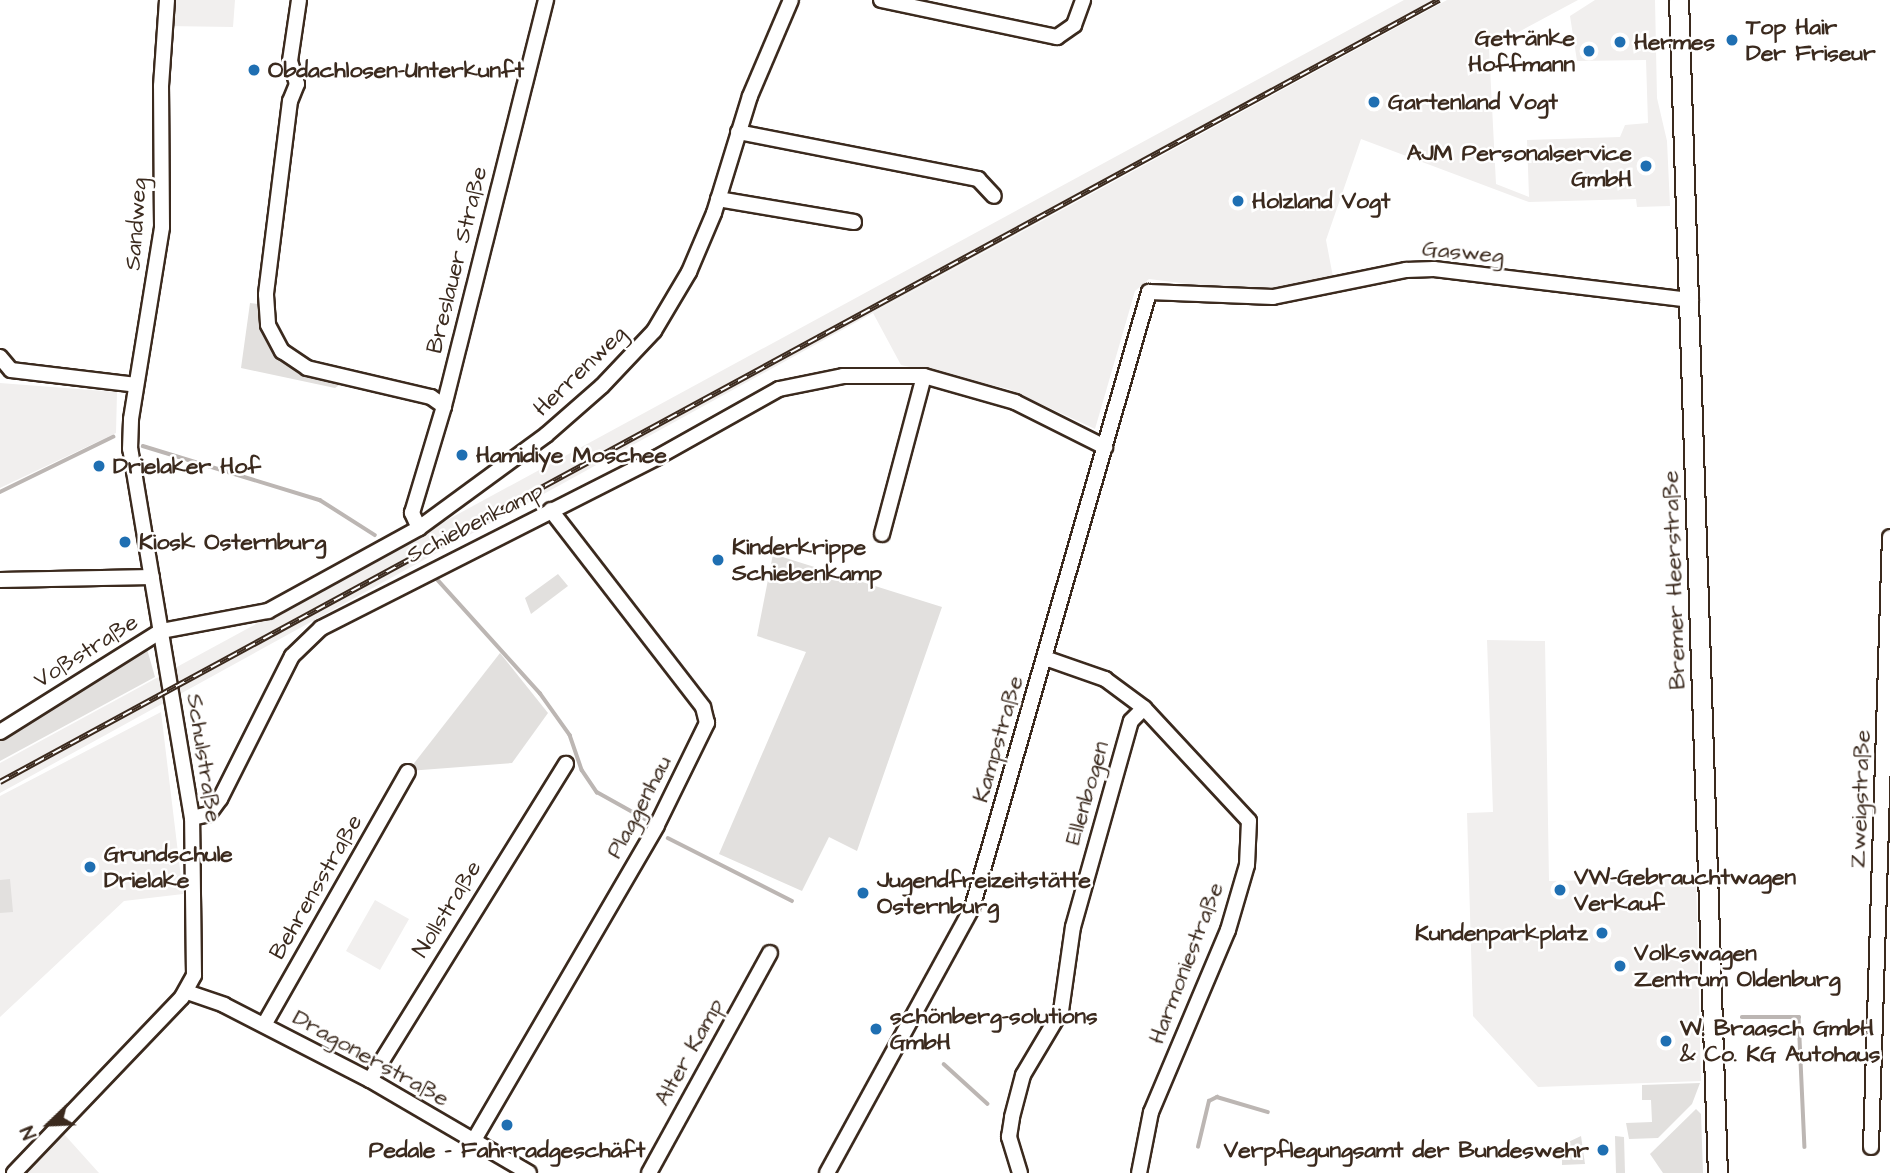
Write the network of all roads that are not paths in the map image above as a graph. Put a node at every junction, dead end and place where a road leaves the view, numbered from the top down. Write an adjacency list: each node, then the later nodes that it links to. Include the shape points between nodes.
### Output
1 (167, 0): 16 (street, Sandweg, via 161,86 162,227)
2 (299, 0): 17 (street, via 290,61 297,83 290,101 265,295 268,325 282,351 307,368 431,397)
3 (546, 0): 17 (street, Breslauer Straße)
4 (791, 0): 8 (street, Herrenweg)
5 (881, 0): 6 (street, via 1057,37 1074,25)
6 (1083, 0)
7 (1679, 0): 13 (street, Bremer Heerstraße)
8 (738, 132): 9 (street, via 978,180); 10 (street, Herrenweg)
9 (993, 196)
10 (718, 198): 11 (street); 21 (street, Herrenweg, via 674,301 646,341 547,435)
11 (854, 222)
12 (1149, 292): 13 (street, Gasweg, via 1273,298 1406,270 1434,269); 18 (street, Kampstraße)
13 (1691, 300): 40 (street, Bremer Heerstraße)
14 (0, 357): 16 (street, via 11,370)
15 (924, 376): 18 (street, Schiebenkamp, via 1015,402); 20 (street, Schiebenkamp, via 843,376 779,390); 22 (street)
16 (136, 385): 19 (street, Sandweg)
17 (444, 406): 21 (street, Breslauer Straße, via 412,513)
18 (1105, 447): 27 (street, Kampstraße)
19 (130, 449): 24 (street, Schulstraße)
20 (551, 510): 32 (street, Schiebenkamp, via 321,628 292,656 220,799 209,814); 38 (street, Plaggenhau, via 703,707 707,723 657,825)
21 (419, 528): 26 (street, Herrenweg, via 268,611)
22 (882, 534)
23 (1890, 537): 36 (street, Zweigstraße)
24 (152, 576): 25 (street); 26 (street, Schulstraße)
25 (0, 580)
26 (161, 631): 29 (street, Voßstraße); 32 (street, Schulstraße)
27 (1045, 658): 28 (street, Harmoniestraße, via 1105,679); 44 (street, Kampstraße, via 972,908)
28 (1144, 709): 45 (street, Ellenbogen, via 1131,721 1076,914 1061,1011 1023,1075 1009,1138); 46 (street, Harmoniestraße, via 1249,821 1247,865 1228,930 1152,1112)
29 (0, 732)
30 (566, 764): 37 (street, Nollstraße)
31 (408, 772): 35 (street, Behrensstraße)
32 (192, 818): 34 (street, Schulstraße, via 196,928 194,975)
33 (770, 953): 43 (street, Alter Kamp)
34 (187, 992): 35 (street, Dragonerstraße); 41 (street)
35 (264, 1025): 37 (street, Dragonerstraße)
36 (1883, 1063): 39 (street, Zweigstraße)
37 (370, 1080): 38 (street, Dragonerstraße)
38 (474, 1140): 42 (street, Dragonerstraße)
39 (1871, 1147)
40 (1717, 1166)
41 (14, 1173)
42 (529, 1173)
43 (649, 1173)
44 (827, 1173)
45 (1020, 1173)
46 (1139, 1173)

